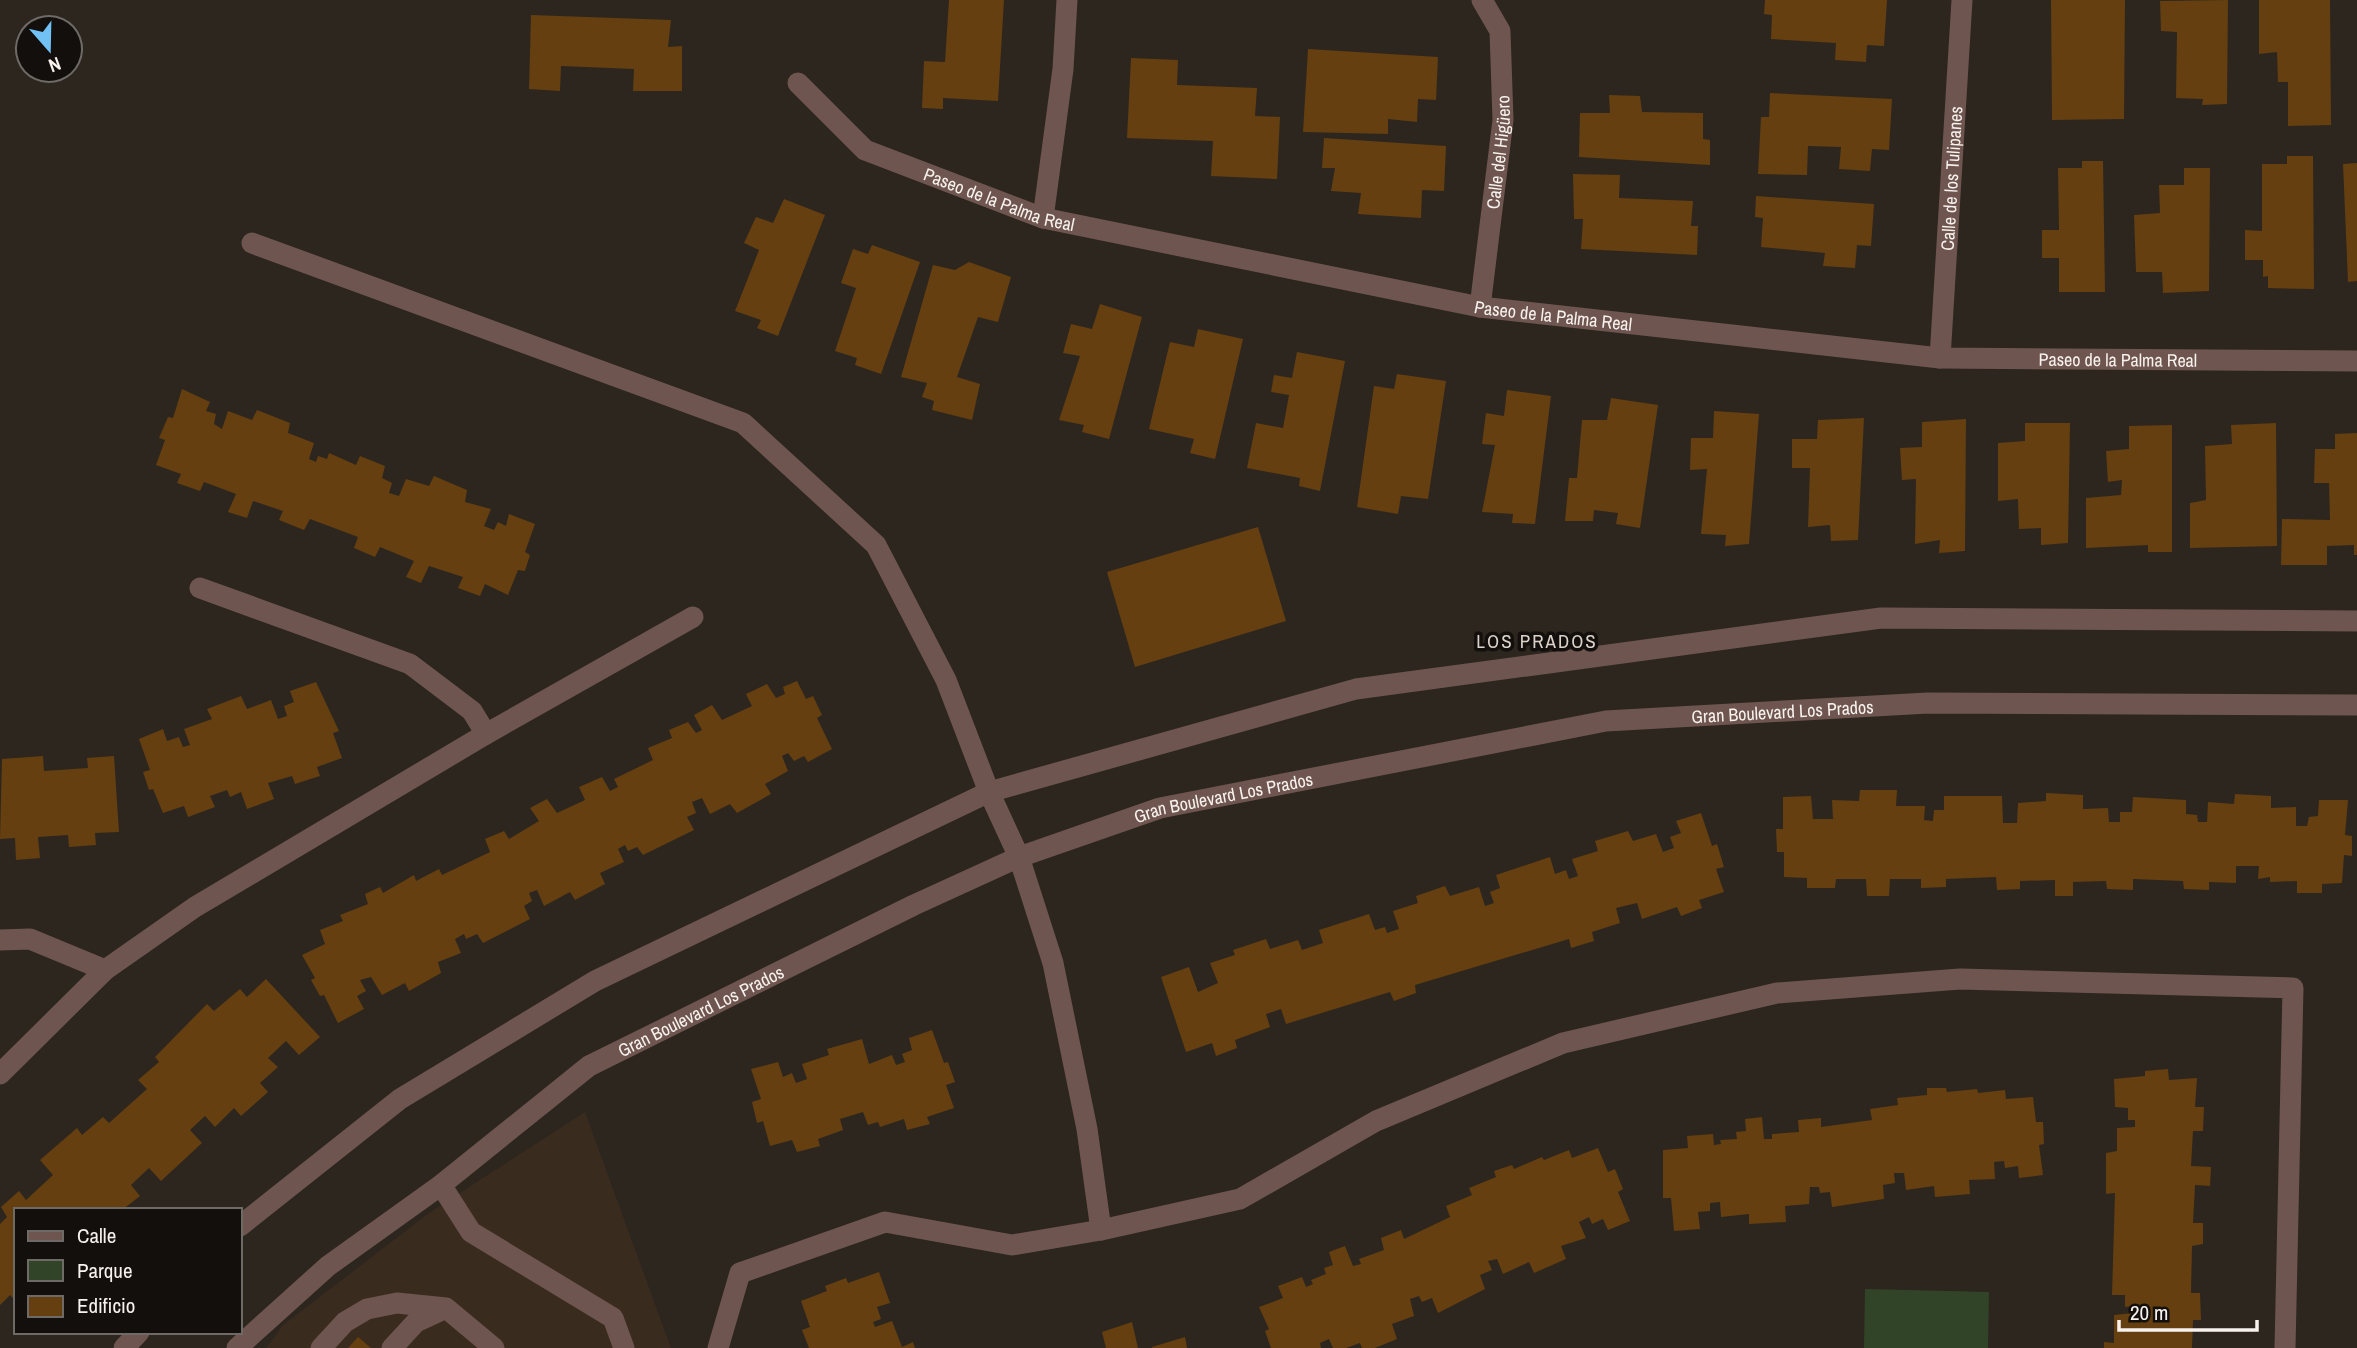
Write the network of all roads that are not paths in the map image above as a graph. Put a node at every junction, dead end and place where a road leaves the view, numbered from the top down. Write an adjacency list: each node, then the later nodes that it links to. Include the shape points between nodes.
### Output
1 (1067, 0): 5 (street, via 1063,69)
2 (1482, 0): 7 (street, Calle del Higüero, via 1500,32 1503,120)
3 (1962, 0): 8 (street, Calle de los Tulipanes)
4 (798, 83): 5 (street, Paseo de la Palma Real, via 865,150)
5 (1043, 218): 7 (street, Paseo de la Palma Real)
6 (252, 243): 15 (street, via 743,423 876,545 946,680)
7 (1480, 307): 8 (street, Paseo de la Palma Real)
8 (1940, 358): 9 (street, Paseo de la Palma Real)
9 (2357, 360)
10 (200, 588): 14 (street, via 410,664 472,711)
11 (693, 617): 14 (street)
12 (2357, 621): 15 (street, via 1881,618 1356,689)
13 (2357, 705): 16 (street, Gran Boulevard Los Prados, via 1927,703 1606,721 1160,808)
14 (486, 734): 18 (street, via 195,906)
15 (989, 792): 16 (street); 21 (street, via 595,981 400,1099)
16 (1019, 857): 20 (street, Gran Boulevard Los Prados, via 589,1066); 22 (street, via 1053,963 1087,1129)
17 (0, 940): 18 (street, via 30,939)
18 (105, 970): 19 (street)
19 (0, 1074)
20 (441, 1185): 26 (street, Gran Boulevard Los Prados, via 328,1266); 30 (street, via 471,1232 613,1318)
21 (242, 1224)
22 (1101, 1230): 31 (street, via 1012,1245 885,1222 740,1273); 32 (street, via 1240,1199 1376,1121 1563,1043 1777,993 1960,979 2293,988)
23 (446, 1308): 27 (street, via 397,1303 368,1309 345,1322); 28 (street, via 416,1322); 29 (street)
24 (137, 1334): 25 (street)
25 (124, 1348)
26 (237, 1348)
27 (321, 1348)
28 (392, 1348)
29 (494, 1348)
30 (624, 1348)
31 (718, 1348)
32 (2286, 1348)

